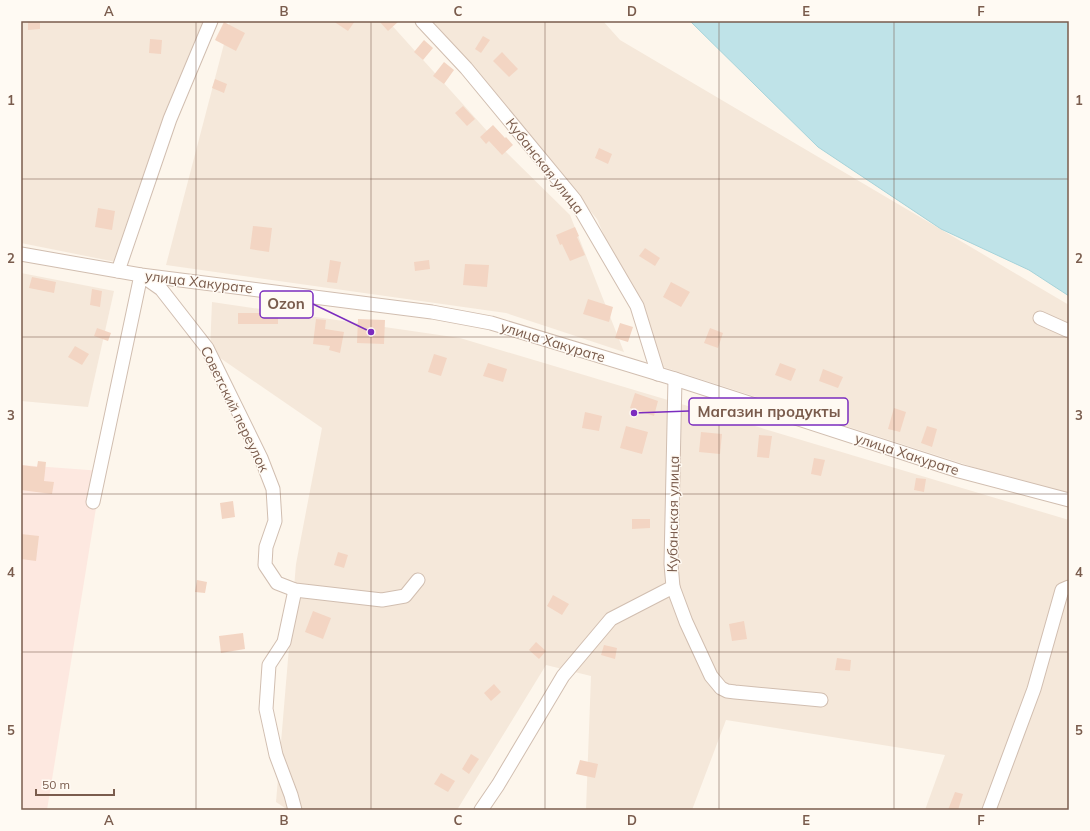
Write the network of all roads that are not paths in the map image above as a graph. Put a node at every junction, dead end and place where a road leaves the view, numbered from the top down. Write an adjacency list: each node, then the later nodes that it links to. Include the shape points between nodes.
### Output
1 (211, 21): 4 (street, via 170,119)
2 (422, 21): 8 (street, Кубанская улица, via 466,68 575,200 638,306)
3 (21, 254): 4 (street, улица Хакурате)
4 (118, 270): 5 (street, улица Хакурате)
5 (141, 275): 8 (street, улица Хакурате, via 439,313 491,323); 11 (street); 15 (street, Советский переулок, via 161,289 207,348 261,458 273,489 275,521 266,546 265,566 277,583)
6 (1040, 318): 7 (street)
7 (1069, 331)
8 (658, 374): 9 (street, улица Хакурате)
9 (676, 379): 10 (street, улица Хакурате, via 959,471); 13 (street, Кубанская улица, via 671,564)
10 (1069, 500)
11 (92, 502)
12 (418, 580): 15 (street, Советский переулок, via 405,596 382,600)
13 (673, 587): 16 (street, via 711,676 722,688 735,692); 18 (street, Кубанская улица, via 611,619 563,676)
14 (1069, 587): 19 (street, via 1062,590 1034,689)
15 (295, 590): 17 (street, via 284,642 269,665 266,709 276,755)
16 (821, 700)
17 (295, 810)
18 (481, 810)
19 (989, 810)

